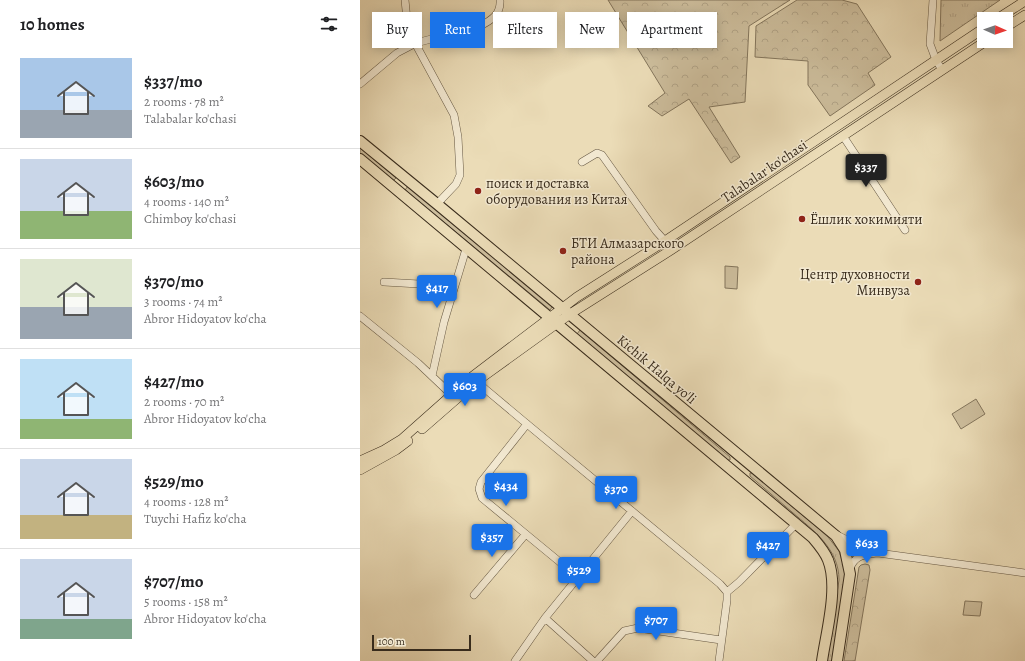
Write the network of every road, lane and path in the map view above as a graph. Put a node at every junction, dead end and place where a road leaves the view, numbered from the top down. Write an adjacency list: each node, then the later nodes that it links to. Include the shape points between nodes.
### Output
1 (405, 0): 5 (street)
2 (500, 0): 10 (street, via 496,16 480,26)
3 (933, 0): 14 (street, via 930,44)
4 (1025, 1): 6 (main road)
5 (406, 12)
6 (1008, 12)
7 (1025, 15): 8 (main road)
8 (1013, 23)
9 (977, 33): 14 (main road, Talabalar ko'chasi)
10 (422, 41)
11 (977, 47): 15 (main road, Talabalar ko'chasi)
12 (406, 48): 16 (street, via 396,53)
13 (419, 48): 25 (street, via 454,115 458,137 460,175 456,184)
14 (936, 60): 15 (street); 22 (main road, Talabalar ko'chasi)
15 (942, 70): 17 (main road, Talabalar ko'chasi)
16 (360, 84)
17 (843, 136): 24 (main road, Talabalar ko'chasi); 26 (street)
18 (360, 141): 21 (highway, Kichik Halqa yo'li)
19 (360, 159): 23 (highway, Kichik Halqa yo'li)
20 (582, 162): 27 (street, via 597,153 602,155)
21 (404, 177): 23 (highway); 25 (highway, Kichik Halqa yo'li)
22 (756, 180): 24 (main road); 27 (main road, Talabalar ko'chasi)
23 (395, 189): 28 (highway, Kichik Halqa yo'li)
24 (762, 189): 29 (main road, Talabalar ko'chasi)
25 (437, 204): 32 (highway, Kichik Halqa yo'li)
26 (905, 230)
27 (665, 240): 29 (main road); 32 (main road, Talabalar ko'chasi)
28 (466, 249): 31 (street); 35 (highway, Kichik Halqa yo'li)
29 (671, 250): 33 (main road, Talabalar ko'chasi)
30 (384, 282): 31 (street)
31 (454, 286): 36 (street)
32 (562, 308): 33 (highway, Kichik Halqa yo'li); 35 (main road, Talabalar ko'chasi)
33 (570, 314): 35 (main road, Talabalar ko'chasi); 41 (highway, Kichik Halqa yo'li)
34 (360, 316): 36 (street)
35 (554, 320): 37 (main road); 43 (highway, Kichik Halqa yo'li)
36 (432, 376): 38 (street)
37 (475, 379): 38 (main road); 39 (street)
38 (454, 397): 40 (main road, via 402,439); 42 (main road, via 396,450)
39 (527, 424): 44 (street); 47 (street, via 481,482 479,489 482,498)
40 (360, 461)
41 (747, 462): 43 (highway); 46 (highway, Kichik Halqa yo'li)
42 (360, 470)
43 (737, 474): 45 (highway, Kichik Halqa yo'li)
44 (632, 511): 51 (street); 52 (street)
45 (796, 524): 52 (street); 60 (highway, Kichik Halqa yo'li, via 821,547 831,570 832,598)
46 (832, 532): 48 (street); 49 (highway, Kichik Halqa yo'li, via 844,547)
47 (525, 535): 51 (street); 53 (street)
48 (878, 553): 49 (street, via 857,558); 50 (street)
49 (850, 569): 61 (highway, Kichik Halqa yo'li)
50 (1025, 573)
51 (578, 577): 54 (street)
52 (727, 592): 55 (street)
53 (474, 595)
54 (545, 618): 56 (street); 57 (street)
55 (721, 640): 58 (street, via 638,628 624,631); 59 (street)
56 (515, 661)
57 (594, 661)
58 (597, 661)
59 (718, 661)
60 (822, 661)
61 (837, 661)

